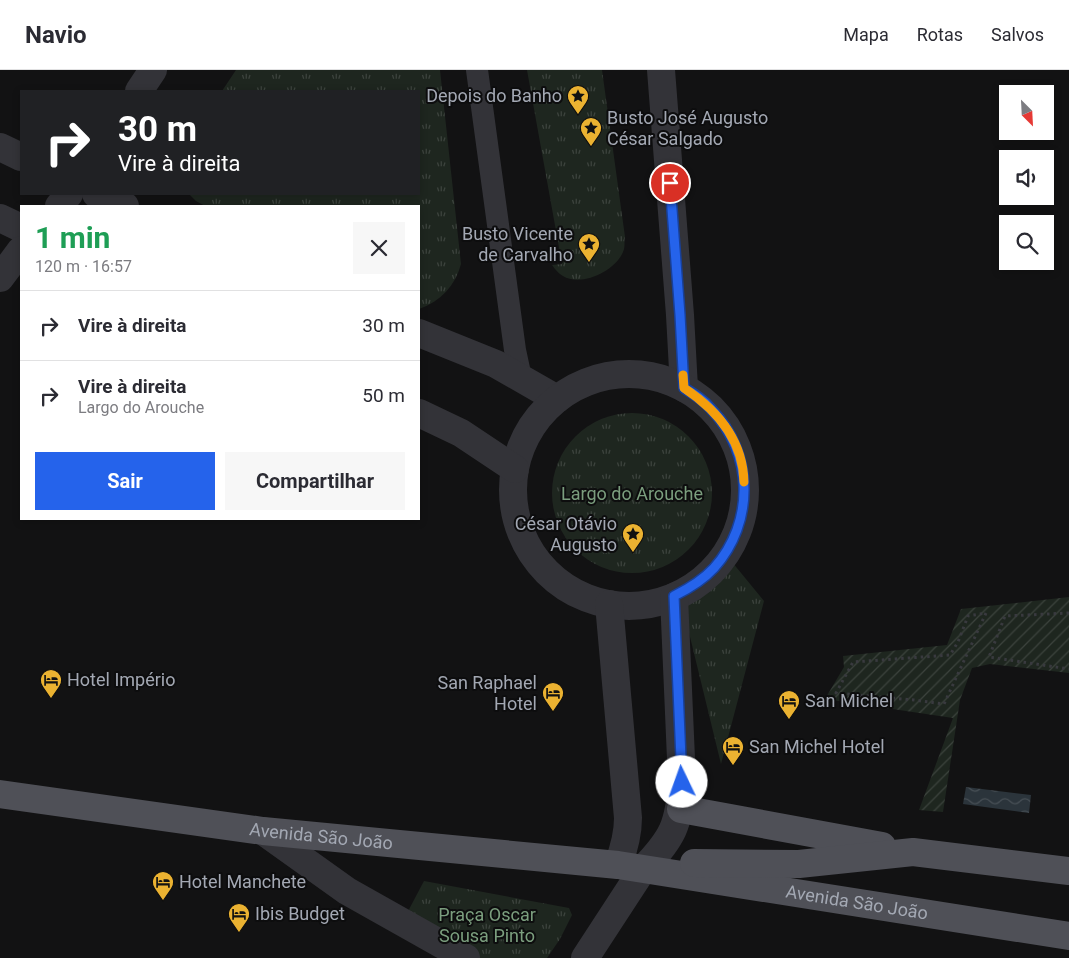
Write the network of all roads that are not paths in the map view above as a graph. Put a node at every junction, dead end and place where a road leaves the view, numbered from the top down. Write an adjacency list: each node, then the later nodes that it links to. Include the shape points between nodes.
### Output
1 (153, 70): 4 (street)
2 (478, 70): 16 (street)
3 (661, 70): 17 (street)
4 (140, 90)
5 (0, 147): 6 (street)
6 (20, 157)
7 (68, 195): 9 (street)
8 (98, 195): 10 (street)
9 (60, 205)
10 (123, 205)
11 (0, 218): 12 (street)
12 (20, 228)
13 (20, 251): 14 (street)
14 (0, 278)
15 (420, 333): 16 (street, via 496,364)
16 (521, 378): 18 (street)
17 (684, 388): 18 (street, via 656,377 626,374 596,379); 21 (street, via 710,407 730,433 742,463 744,495 739,527 724,556 701,580)
18 (557, 399): 20 (street, via 530,430)
19 (420, 413): 20 (street, via 461,433)
20 (515, 469): 22 (street, via 514,506 533,556 545,570 574,592)
21 (674, 596): 22 (street, via 642,605); 24 (street, via 682,782)
22 (608, 604): 27 (street, via 628,818 625,846)
23 (0, 794): 25 (main road, Avenida São João)
24 (680, 809): 26 (main road); 27 (street, via 669,840 658,853)
25 (263, 831): 27 (main road, Avenida São João); 30 (street, via 347,892)
26 (914, 852): 27 (main road, Avenida São João, via 799,864 687,862); 28 (main road, Avenida São João)
27 (631, 867): 29 (main road, Avenida São João); 31 (street)
28 (1069, 871)
29 (1069, 936)
30 (466, 958)
31 (584, 958)

